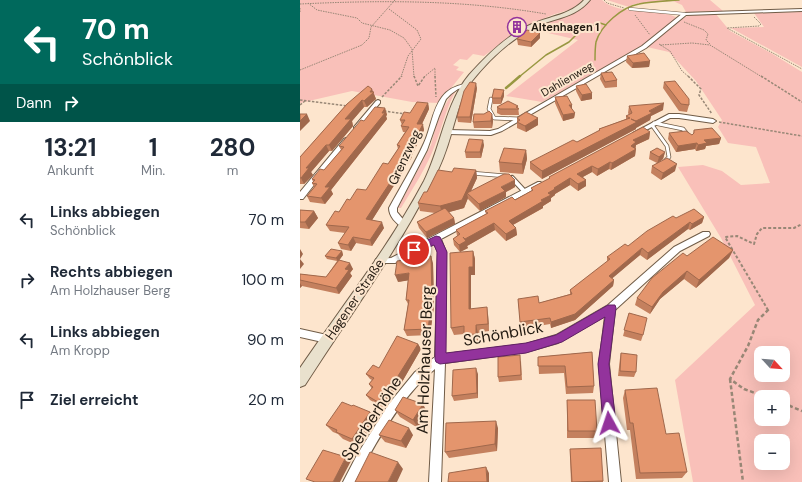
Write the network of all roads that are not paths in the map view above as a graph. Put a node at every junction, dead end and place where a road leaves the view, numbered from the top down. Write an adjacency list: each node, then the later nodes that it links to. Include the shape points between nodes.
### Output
1 (587, 0): 5 (main road, Hagener Straße, via 577,9 524,30 480,68)
2 (630, 10): 4 (lane)
3 (802, 10): 4 (street)
4 (685, 14): 8 (street, Dahlienweg, via 649,44)
5 (465, 86): 11 (main road, Hagener Straße); 19 (street, Grenzweg, via 453,89 433,118 428,141 393,208 393,214)
6 (491, 99): 8 (lane, via 489,109 494,118)
7 (378, 102): 18 (street)
8 (519, 119): 11 (street, Dahlienweg, via 491,133)
9 (713, 121): 10 (street, via 670,116)
10 (653, 124): 12 (street); 13 (lane, via 683,129); 14 (lane, via 669,152 669,158)
11 (448, 132): 19 (main road, Hagener Straße, via 437,170)
12 (631, 136)
13 (690, 138)
14 (666, 160)
15 (465, 173): 17 (lane, via 511,177)
16 (546, 181): 17 (street)
17 (525, 192): 21 (street)
18 (300, 197)
19 (403, 224): 22 (main road, Hagener Straße)
20 (706, 234): 23 (street, Schönblick, via 677,250)
21 (436, 239): 22 (street, via 392,262); 26 (street, Am Holzhauser Berg, via 442,252)
22 (379, 261): 25 (main road, Hagener Straße)
23 (611, 308): 26 (street, Schönblick, via 558,339 526,348); 30 (street, via 604,364)
24 (300, 333): 25 (street)
25 (327, 339): 27 (main road, Hagener Straße)
26 (440, 359): 28 (street, Sperberhöhe, via 419,375 392,409); 29 (street, Am Holzhauser Berg)
27 (300, 380)
28 (349, 482)
29 (435, 482)
30 (615, 482)

